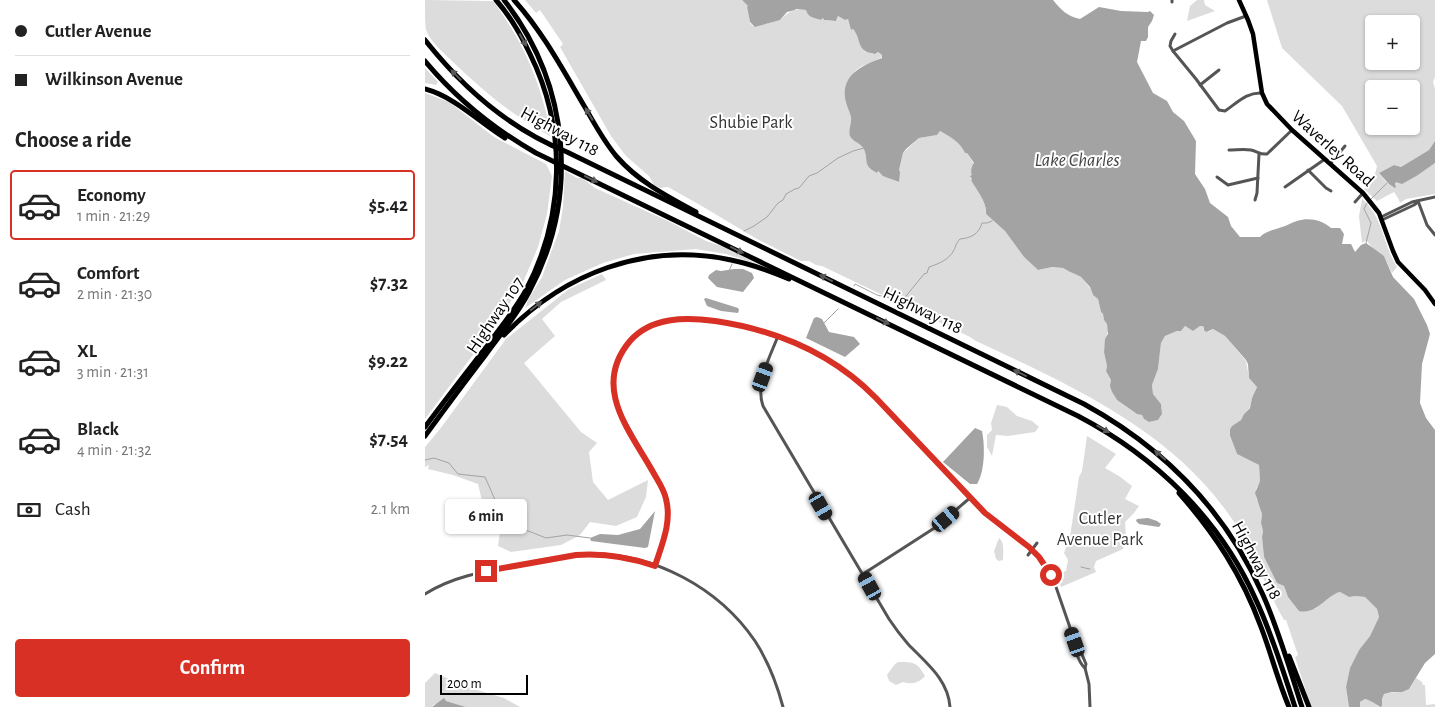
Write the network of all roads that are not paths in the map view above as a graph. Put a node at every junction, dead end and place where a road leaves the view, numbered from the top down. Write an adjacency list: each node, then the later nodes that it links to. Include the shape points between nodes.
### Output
1 (496, 0): 15 (highway, one-way to 15, via 513,22 540,76)
2 (504, 0): 15 (highway, Highway 107, via 524,28 541,62 553,97)
3 (514, 0): 35 (highway, one-way to 3, via 649,186 618,158 534,24)
4 (1239, 0): 5 (main road, Waverley Road)
5 (1246, 16): 8 (street); 13 (main road, Waverley Road, via 1254,40)
6 (1175, 34): 8 (street, via 1170,42)
7 (425, 40): 35 (highway, Highway 118, one-way to 7, via 527,132 474,93)
8 (1173, 51): 11 (street)
9 (425, 61): 18 (highway, Highway 118, via 480,115)
10 (1219, 70): 11 (street)
11 (1200, 85): 13 (street, via 1221,111 1248,94)
12 (425, 89): 18 (highway, via 450,99 495,132)
13 (1262, 93): 14 (main road, Waverley Road, via 1267,104)
14 (1291, 130): 19 (street, via 1269,152); 20 (main road, Waverley Road)
15 (558, 138): 25 (highway, Highway 107)
16 (1345, 146): 21 (street)
17 (1229, 150): 19 (street, via 1257,151)
18 (536, 153): 37 (highway, Highway 118, one-way to 37)
19 (1259, 154): 24 (street)
20 (1325, 159): 21 (main road, Waverley Road); 22 (street)
21 (1330, 164): 28 (main road, Waverley Road)
22 (1309, 170): 26 (street); 27 (street)
23 (1217, 177): 24 (street, via 1228,185)
24 (1258, 178): 30 (street)
25 (559, 181): 39 (highway, Highway 107, via 559,208 537,277); 40 (highway, via 547,239 525,291 505,323)
26 (1285, 187)
27 (1331, 191)
28 (1363, 193): 31 (street); 33 (main road, Waverley Road)
29 (1435, 197): 32 (street)
30 (1255, 200)
31 (1355, 202)
32 (1418, 202): 33 (street); 34 (street, via 1427,225)
33 (1381, 219): 36 (main road, Waverley Road, via 1395,257)
34 (1435, 235)
35 (747, 240): 43 (highway, Highway 118, one-way to 35, via 1148,445 1099,412)
36 (1435, 304)
37 (862, 311): 39 (highway, one-way to 37, via 521,318 561,288 604,268 649,257 697,255 739,261 766,269); 42 (highway, Highway 118, one-way to 42, via 1093,424)
38 (778, 336): 44 (street, via 825,358 865,386); 48 (street, via 741,325 673,320 658,322 642,330 621,355 615,375 617,407 664,491 667,506 666,532); 49 (street, via 761,384 763,406)
39 (488, 352): 41 (highway, Highway 107)
40 (425, 427)
41 (425, 436)
42 (1151, 463): 51 (highway, via 1203,522 1233,566 1259,620); 55 (highway, Highway 118, via 1197,507 1237,564 1262,612)
43 (1183, 477): 56 (highway, Highway 118, via 1224,526 1253,573 1274,622); 57 (highway, via 1216,511 1249,562 1271,608)
44 (971, 497): 46 (street, via 991,518); 49 (street, via 936,527)
45 (1037, 543): 46 (street)
46 (1032, 550): 47 (street); 54 (street, via 1051,575 1079,659 1085,668)
47 (1028, 555)
48 (655, 566): 50 (street, via 621,556 576,555 472,574); 52 (street, via 708,592 737,618 760,648)
49 (863, 574): 53 (street, via 897,630 941,678 949,695)
50 (425, 594)
51 (1288, 706)
52 (783, 707)
53 (950, 707)
54 (1090, 707)
55 (1295, 707)
56 (1302, 707)
57 (1309, 707)

